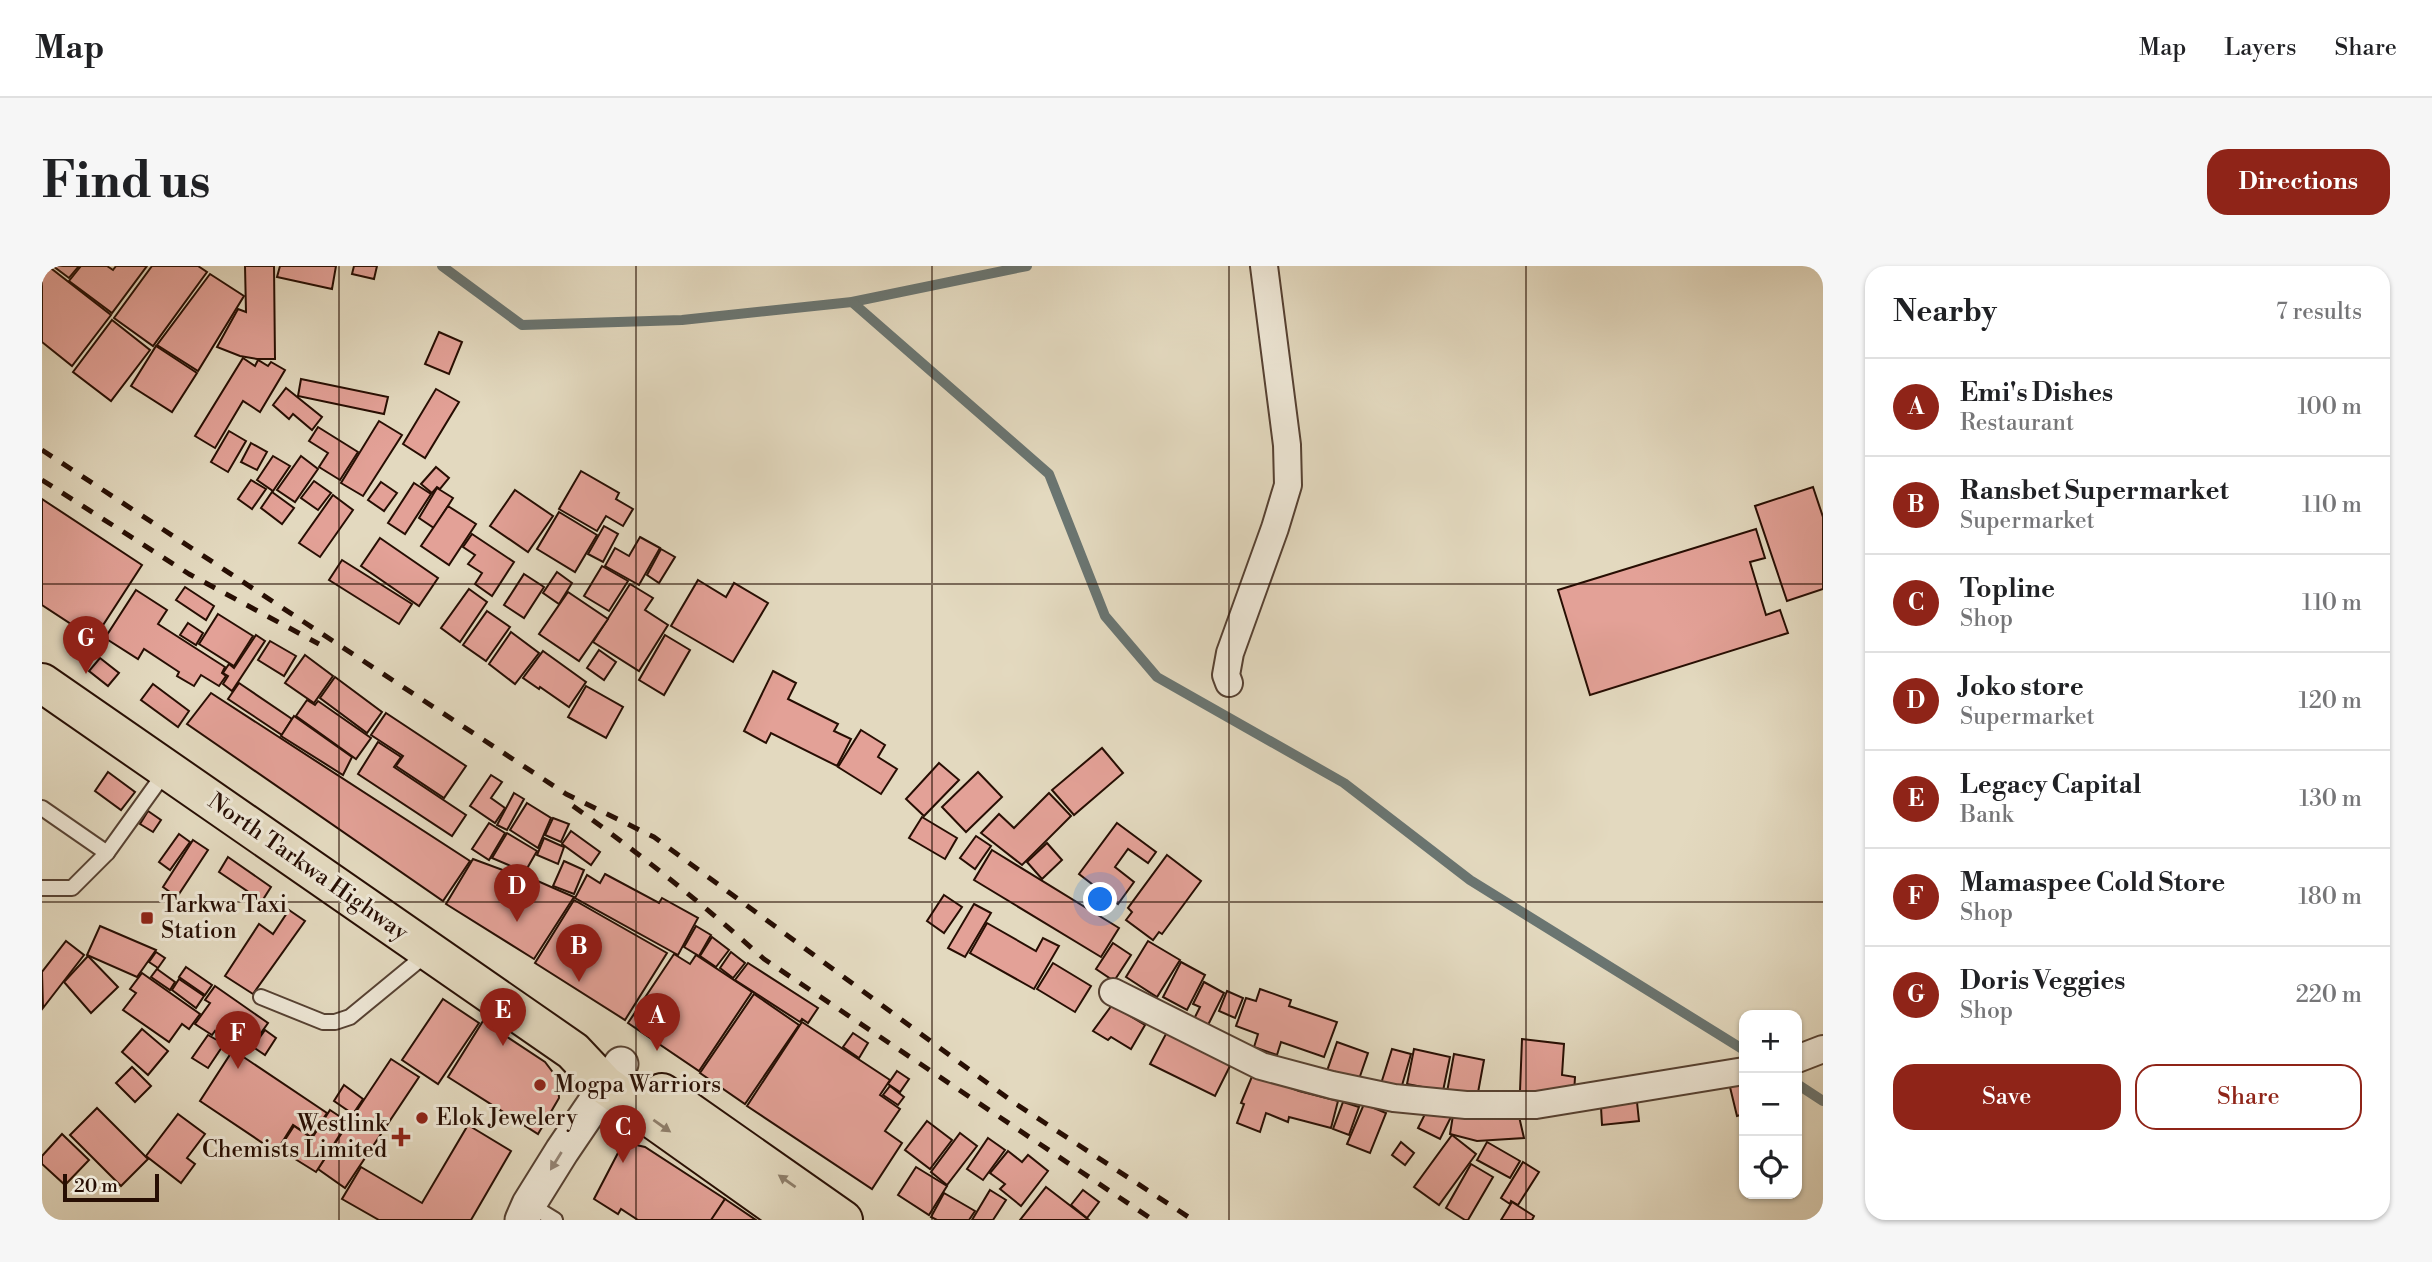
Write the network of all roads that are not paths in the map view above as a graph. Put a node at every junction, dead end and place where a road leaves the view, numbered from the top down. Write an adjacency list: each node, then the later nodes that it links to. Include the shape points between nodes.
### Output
1 (1264, 266): 3 (street, via 1288,485 1230,653)
2 (42, 683): 4 (main road, North Tarkwa Highway)
3 (1229, 683)
4 (167, 770): 6 (lane); 8 (main road, North Tarkwa Highway)
5 (42, 808): 6 (lane)
6 (107, 853): 7 (lane, via 72,888)
7 (42, 888)
8 (430, 951): 10 (lane, via 350,1017 335,1023); 14 (main road, North Tarkwa Highway)
9 (1112, 992): 13 (street, via 1261,1066 1394,1098 1536,1105)
10 (261, 997)
11 (1823, 1049): 12 (street)
12 (1802, 1057)
13 (1739, 1072)
14 (613, 1075): 15 (street, one-way to 15); 16 (main road, North Tarkwa Highway, one-way to 16); 17 (main road, North Tarkwa Highway, one-way to 14)
15 (536, 1215)
16 (795, 1220)
17 (843, 1220)

